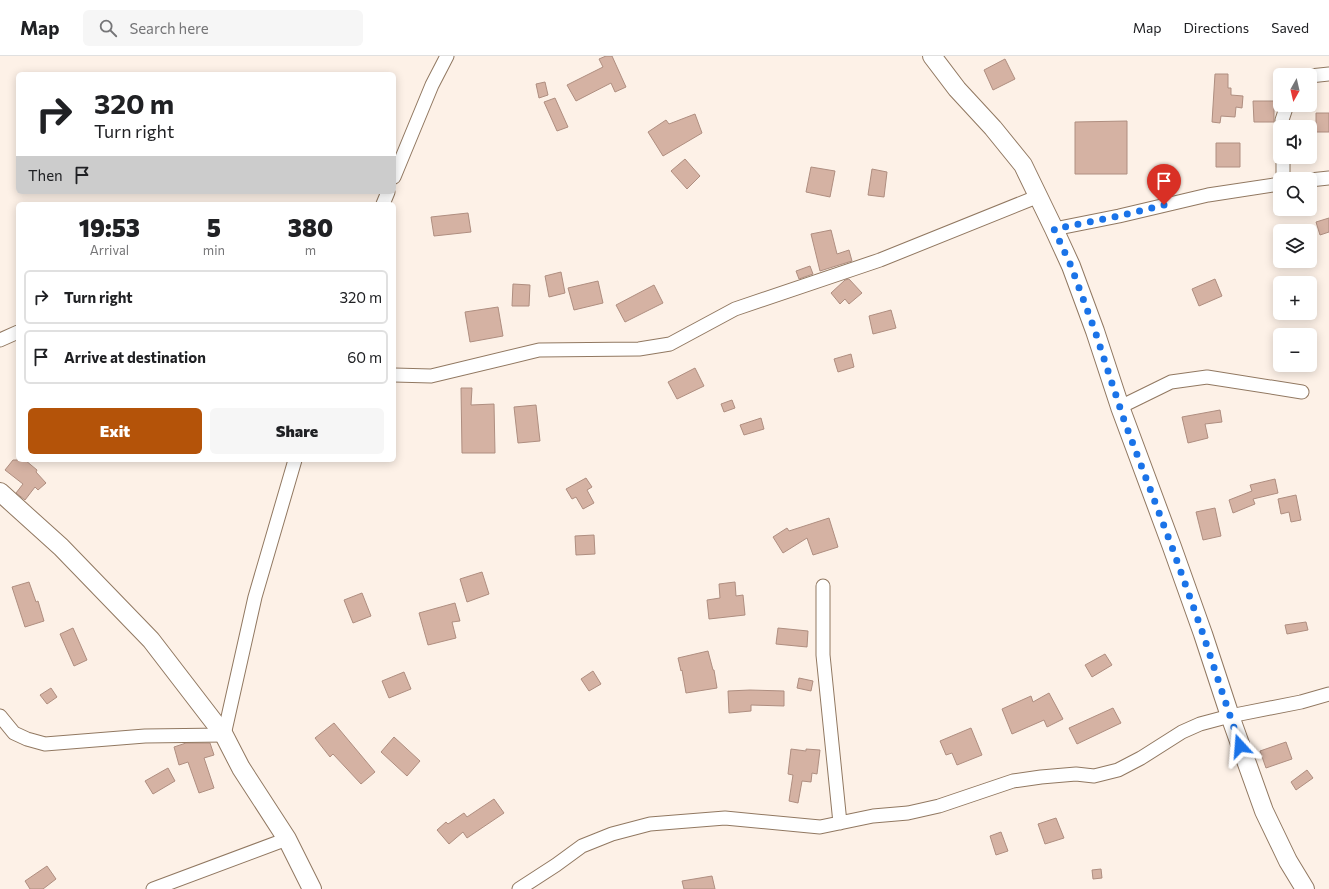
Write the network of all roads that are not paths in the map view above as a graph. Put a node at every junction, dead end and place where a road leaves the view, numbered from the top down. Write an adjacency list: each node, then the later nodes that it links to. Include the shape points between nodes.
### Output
1 (447, 56): 5 (street, via 432,85)
2 (932, 56): 9 (street, via 1023,165)
3 (1329, 74): 4 (street)
4 (1317, 75)
5 (396, 172)
6 (1329, 178): 7 (street)
7 (1317, 179)
8 (1273, 185): 10 (street, via 1208,195)
9 (1039, 196): 10 (street); 13 (street, via 880,260 735,309 670,344 639,349 540,350 431,376)
10 (1054, 229): 15 (street, via 1093,324)
11 (16, 333): 12 (street)
12 (0, 340)
13 (396, 375)
14 (1302, 392): 15 (street, via 1207,377 1171,382)
15 (1120, 408): 21 (street, via 1172,547)
16 (294, 462): 22 (street, via 255,597)
17 (0, 492): 22 (street, via 61,547 151,640)
18 (823, 586): 23 (street, via 823,655)
19 (1329, 694): 21 (street)
20 (0, 716): 22 (street, via 14,733 45,744 145,736)
21 (1230, 716): 23 (street, via 1182,732 1118,770 1094,776 1076,774 1013,781 939,806); 28 (street, via 1264,812)
22 (224, 735): 24 (street, via 241,768)
23 (840, 823): 27 (street, via 820,827 725,818 650,824 612,834 582,846)
24 (287, 839): 25 (street); 26 (street)
25 (153, 889)
26 (312, 889)
27 (519, 889)
28 (1305, 889)

